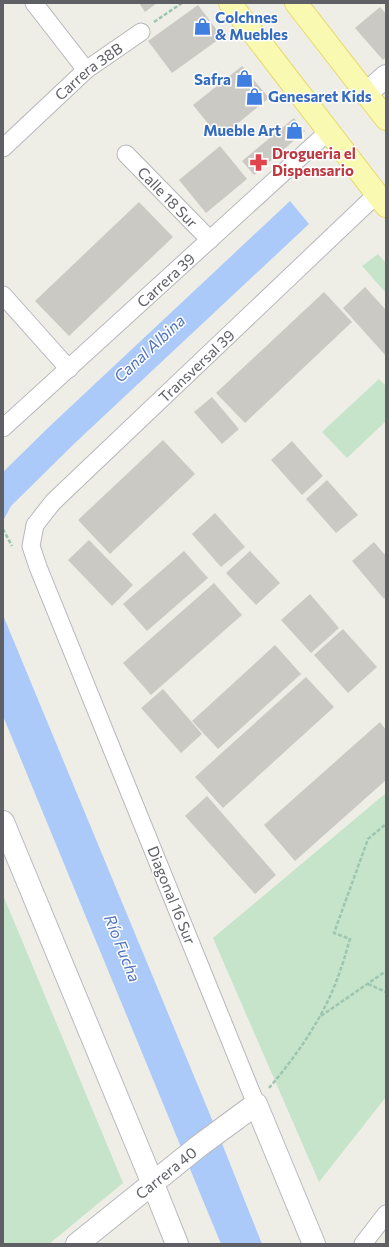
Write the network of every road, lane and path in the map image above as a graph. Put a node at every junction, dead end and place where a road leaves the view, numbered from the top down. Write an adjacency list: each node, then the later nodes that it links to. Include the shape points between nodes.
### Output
1 (34, 3): 6 (street)
2 (182, 3): 5 (path)
3 (230, 3): 10 (main road)
4 (296, 3): 8 (main road)
5 (141, 32): 6 (street, Carrera 38B)
6 (86, 70): 11 (street, Carrera 38B)
7 (386, 76): 8 (street)
8 (366, 94): 9 (main road)
9 (386, 119)
10 (329, 131): 13 (main road); 14 (street, Carrera 39)
11 (3, 148)
12 (126, 154): 14 (street, Calle 18 Sur)
13 (382, 200): 19 (street, Transversal 39, via 53,502 36,525)
14 (210, 240): 16 (street, Carrera 39)
15 (3, 295): 16 (street)
16 (68, 369): 17 (street, Carrera 39)
17 (3, 428)
18 (3, 529): 20 (path)
19 (31, 546): 27 (street, Diagonal 16 Sur)
20 (12, 547)
21 (3, 822): 28 (street)
22 (386, 824): 26 (path, via 368,839 334,932 350,938 341,969)
23 (386, 971): 24 (path)
24 (367, 984): 25 (path); 26 (path)
25 (386, 992)
26 (320, 1016): 27 (path, via 288,1067)
27 (256, 1104): 28 (street, Carrera 40); 32 (street, Diagonal 16 Sur)
28 (153, 1184): 30 (street, Carrera 40); 31 (street)
29 (386, 1214): 33 (street)
30 (77, 1244)
31 (177, 1244)
32 (314, 1244)
33 (363, 1244)

